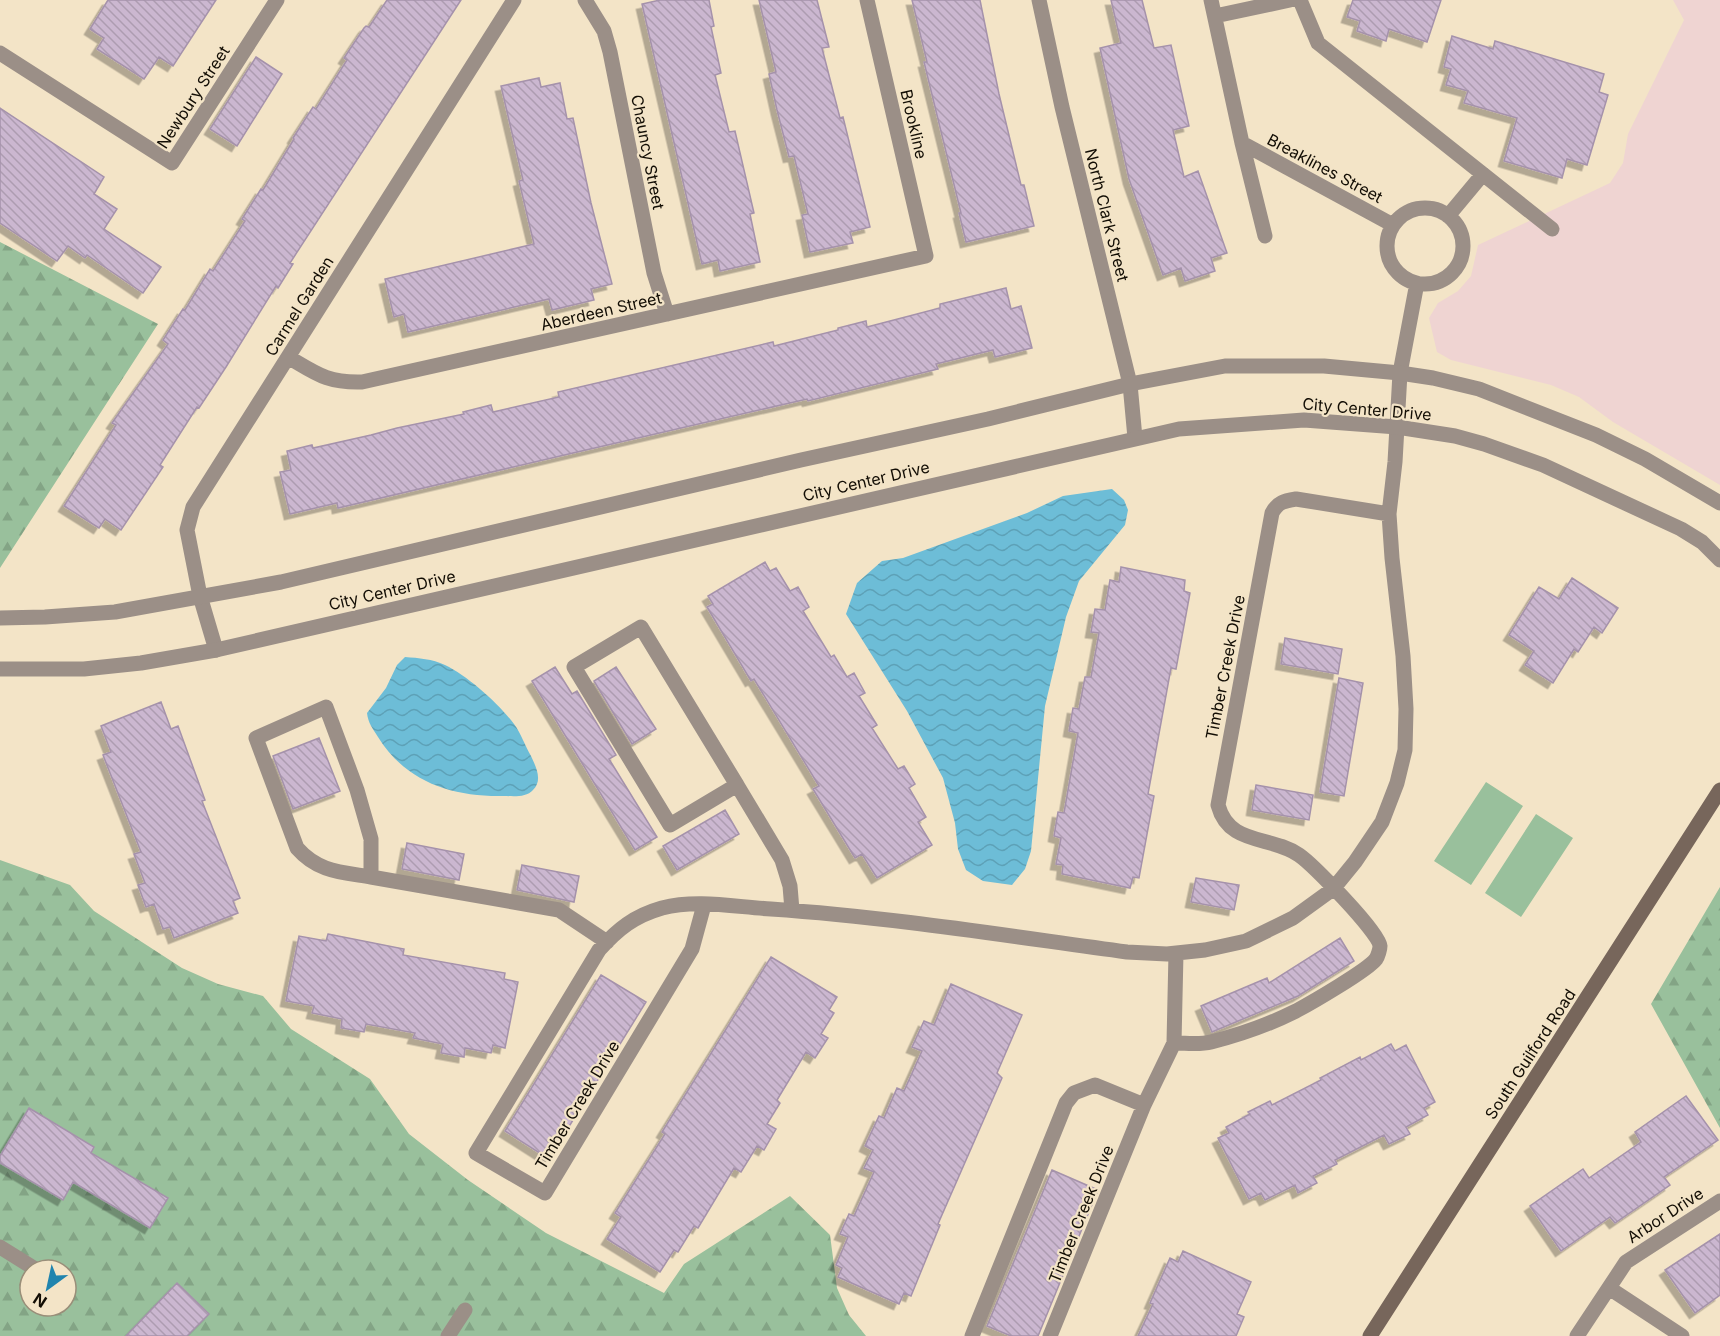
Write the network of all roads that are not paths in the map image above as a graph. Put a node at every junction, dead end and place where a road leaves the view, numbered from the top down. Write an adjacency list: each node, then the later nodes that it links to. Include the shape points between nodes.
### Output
1 (277, 0): 10 (street, Newbury Street, via 172,163)
2 (514, 0): 20 (street, Carmel Garden)
3 (585, 0): 19 (street, Chauncy Street, via 604,31 610,52 654,273)
4 (867, 0): 17 (street, Brookline)
5 (1039, 0): 22 (street, North Clark Street)
6 (1211, 0): 9 (street, Breaklines Street)
7 (1290, 0): 9 (street)
8 (1300, 0): 12 (street, via 1318,44)
9 (1215, 16): 11 (street, Breaklines Street)
10 (0, 53)
11 (1242, 143): 14 (street, Breaklines Street); 16 (street)
12 (1483, 174): 13 (street); 15 (street)
13 (1448, 216): 14 (street, via 1419,209); 18 (street, via 1456,224 1463,245 1457,266 1440,281)
14 (1393, 225): 18 (street, via 1387,245 1392,265)
15 (1552, 229)
16 (1265, 236)
17 (926, 256): 19 (street, Aberdeen Street)
18 (1417, 283): 21 (street)
19 (667, 315): 20 (street, Aberdeen Street, via 362,382 342,383 323,377)
20 (288, 357): 28 (street, Carmel Garden, via 193,507 187,530)
21 (1400, 373): 22 (street, City Center Drive, via 1324,366 1225,366); 23 (street, Timber Creek Drive); 25 (street, City Center Drive, via 1479,389 1596,435)
22 (1130, 384): 24 (street, North Clark Street); 28 (street, City Center Drive, via 281,582)
23 (1397, 427): 24 (street, City Center Drive, via 1304,420 1179,429); 26 (street, Timber Creek Drive); 27 (street, City Center Drive, via 1455,436 1543,465 1681,529)
24 (1135, 438): 30 (street, City Center Drive)
25 (1720, 503)
26 (1389, 514): 35 (street, Timber Creek Drive, via 1403,656 1405,750 1382,822); 35 (street, Timber Creek Drive, via 1296,499 1276,505 1218,805 1221,816 1235,830 1287,848)
27 (1720, 560)
28 (200, 596): 29 (street, City Center Drive, via 115,612); 30 (street, Carmel Garden)
29 (0, 618)
30 (216, 650): 31 (street, City Center Drive, via 84,669)
31 (0, 669)
32 (737, 785): 32 (street, via 641,627 574,667 670,825); 37 (street, via 782,860)
33 (1720, 790): 50 (main road, South Guilford Road)
34 (371, 877): 34 (street, via 368,830 326,707 256,738 297,848 315,865); 38 (street, via 559,910)
35 (1333, 888): 39 (street, Timber Creek Drive, via 1293,918 1246,940 1205,951); 40 (street, Timber Creek Drive, via 1378,939 1381,947 1364,970 1296,1011 1263,1025 1208,1043)
36 (704, 904): 37 (street, Timber Creek Drive); 38 (street, Timber Creek Drive, via 663,908 640,916 621,927); 38 (street, Timber Creek Drive, via 692,949 545,1193 476,1153 579,980)
37 (792, 910): 39 (street, Timber Creek Drive, via 1127,952)
38 (607, 942)
39 (1176, 953): 40 (street, Timber Creek Drive)
40 (1174, 1043): 41 (street, Timber Creek Drive)
41 (1144, 1105): 48 (street, via 1095,1085 1074,1094 1066,1103); 49 (street, Timber Creek Drive)
42 (1720, 1201): 45 (street, Arbor Drive, via 1626,1262)
43 (0, 1247): 44 (street)
44 (18, 1258)
45 (1609, 1288): 51 (street, Arbor Drive); 52 (street)
46 (465, 1310): 47 (street)
47 (448, 1336)
48 (972, 1336)
49 (1050, 1336)
50 (1370, 1336)
51 (1577, 1336)
52 (1682, 1336)

